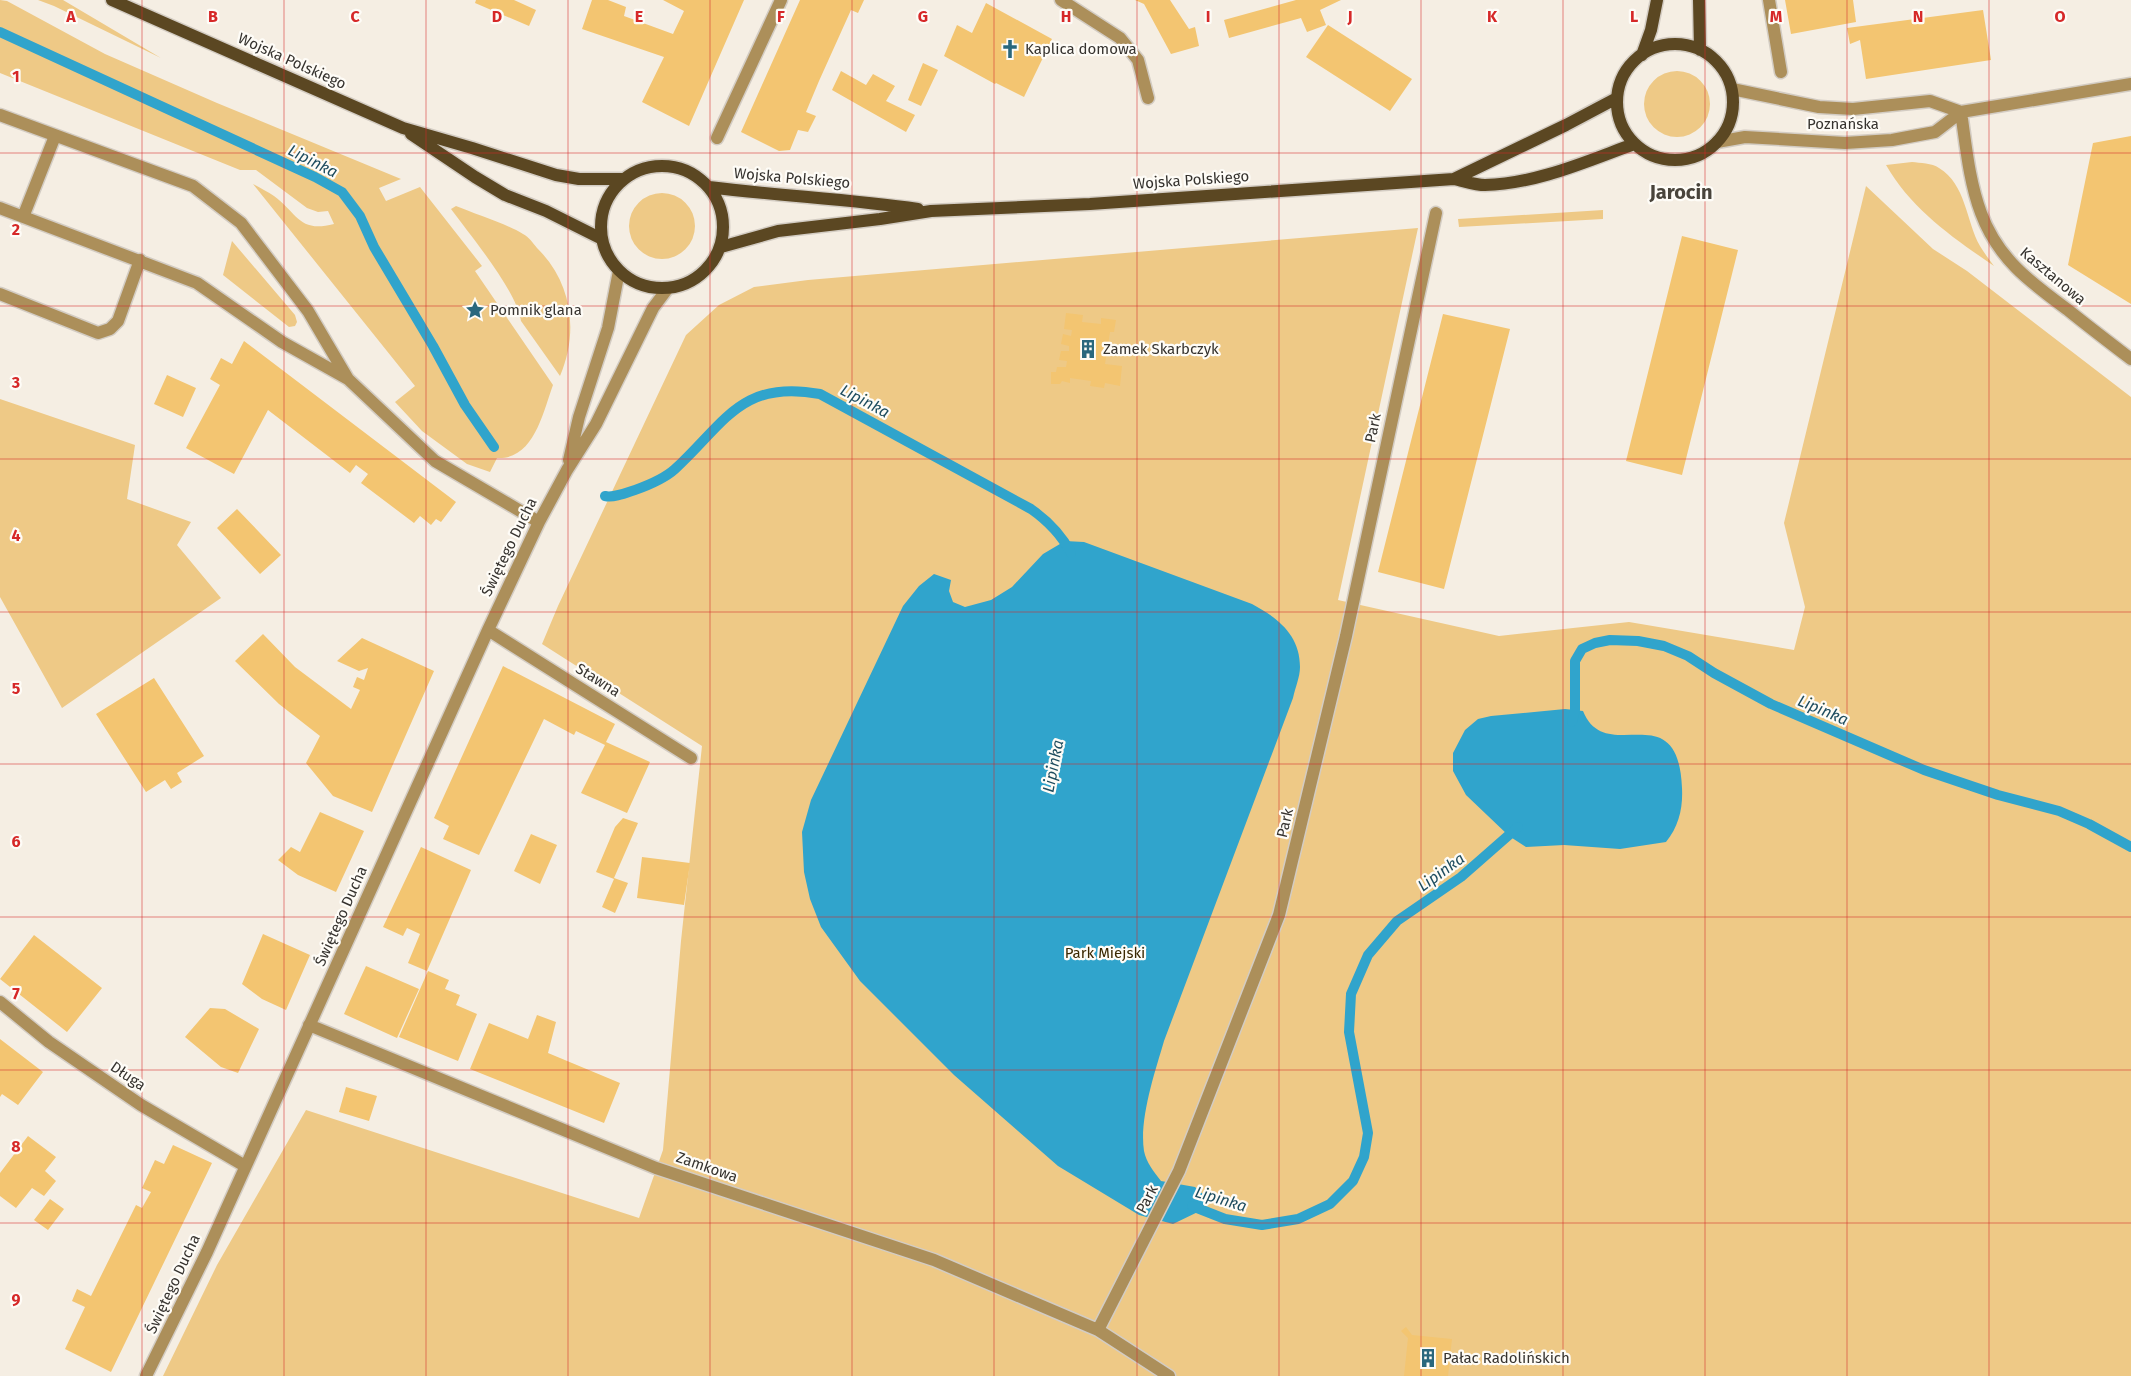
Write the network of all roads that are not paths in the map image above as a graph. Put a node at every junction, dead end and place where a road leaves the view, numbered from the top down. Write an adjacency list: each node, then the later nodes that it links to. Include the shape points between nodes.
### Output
1 (112, 0): 16 (main road, Wojska Polskiego)
2 (781, 0): 18 (street)
3 (1061, 0): 12 (street, via 1120,38 1138,60)
4 (1657, 0): 8 (main road)
5 (1699, 0): 7 (main road)
6 (1769, 0): 9 (street)
7 (1700, 50): 8 (main road, via 1686,45 1665,45); 11 (main road, via 1720,64)
8 (1642, 55): 13 (main road, via 1625,73)
9 (1781, 72)
10 (2131, 84): 14 (street, Poznańska)
11 (1732, 89): 14 (street, Poznańska, via 1818,107 1853,109 1930,101); 19 (main road, via 1731,117 1724,135)
12 (1148, 98)
13 (1617, 98): 20 (main road, via 1624,131); 22 (main road, Wojska Polskiego)
14 (1961, 112): 19 (street, Poznańska, via 1935,132 1892,140 1845,143 1745,137); 34 (street, Kasztanowa, via 1978,205 2004,256 2017,271)
15 (0, 115): 17 (street)
16 (403, 128): 21 (main road, Wojska Polskiego, via 556,175 579,179); 28 (main road, Wojska Polskiego, via 505,195)
17 (54, 136): 27 (street); 35 (street, via 193,186 241,223 308,311)
18 (717, 138)
19 (1717, 142): 20 (main road, via 1702,154 1683,160 1663,159)
20 (1634, 144): 22 (main road, Wojska Polskiego, via 1511,183 1482,185)
21 (624, 179): 23 (main road, via 640,169 659,165 678,167 695,174); 28 (main road, via 612,191 605,206)
22 (1454, 180): 25 (main road, Wojska Polskiego)
23 (709, 187): 25 (main road, Wojska Polskiego, via 857,200); 29 (main road, via 723,215)
24 (0, 208): 27 (street)
25 (931, 211): 29 (main road, Wojska Polskiego, via 778,231)
26 (1436, 213): 43 (street, Park, via 1346,636 1279,915 1179,1171)
27 (23, 217): 30 (street)
28 (602, 238): 31 (main road, via 605,250)
29 (721, 247): 32 (main road, via 713,262 700,275 685,284)
30 (140, 260): 33 (street, via 118,321 110,329 98,333); 35 (street, via 197,283 282,342)
31 (619, 271): 32 (main road, via 642,285); 36 (street, Świętego Ducha, via 608,328)
32 (668, 288): 36 (street, Świętego Ducha, via 653,308 596,424)
33 (0, 294)
34 (2131, 359)
35 (348, 379): 37 (street, via 435,461)
36 (566, 470): 37 (street, Świętego Ducha)
37 (539, 522): 38 (street, Świętego Ducha)
38 (488, 630): 39 (street, Stawna); 41 (street, Świętego Ducha)
39 (692, 758)
40 (0, 1002): 42 (street, Długa, via 49,1042 141,1104)
41 (309, 1025): 42 (street, Świętego Ducha); 43 (street, Zamkowa, via 656,1168 934,1260)
42 (245, 1166): 44 (street, Świętego Ducha)
43 (1098, 1330): 45 (street)
44 (146, 1376)
45 (1169, 1376)

